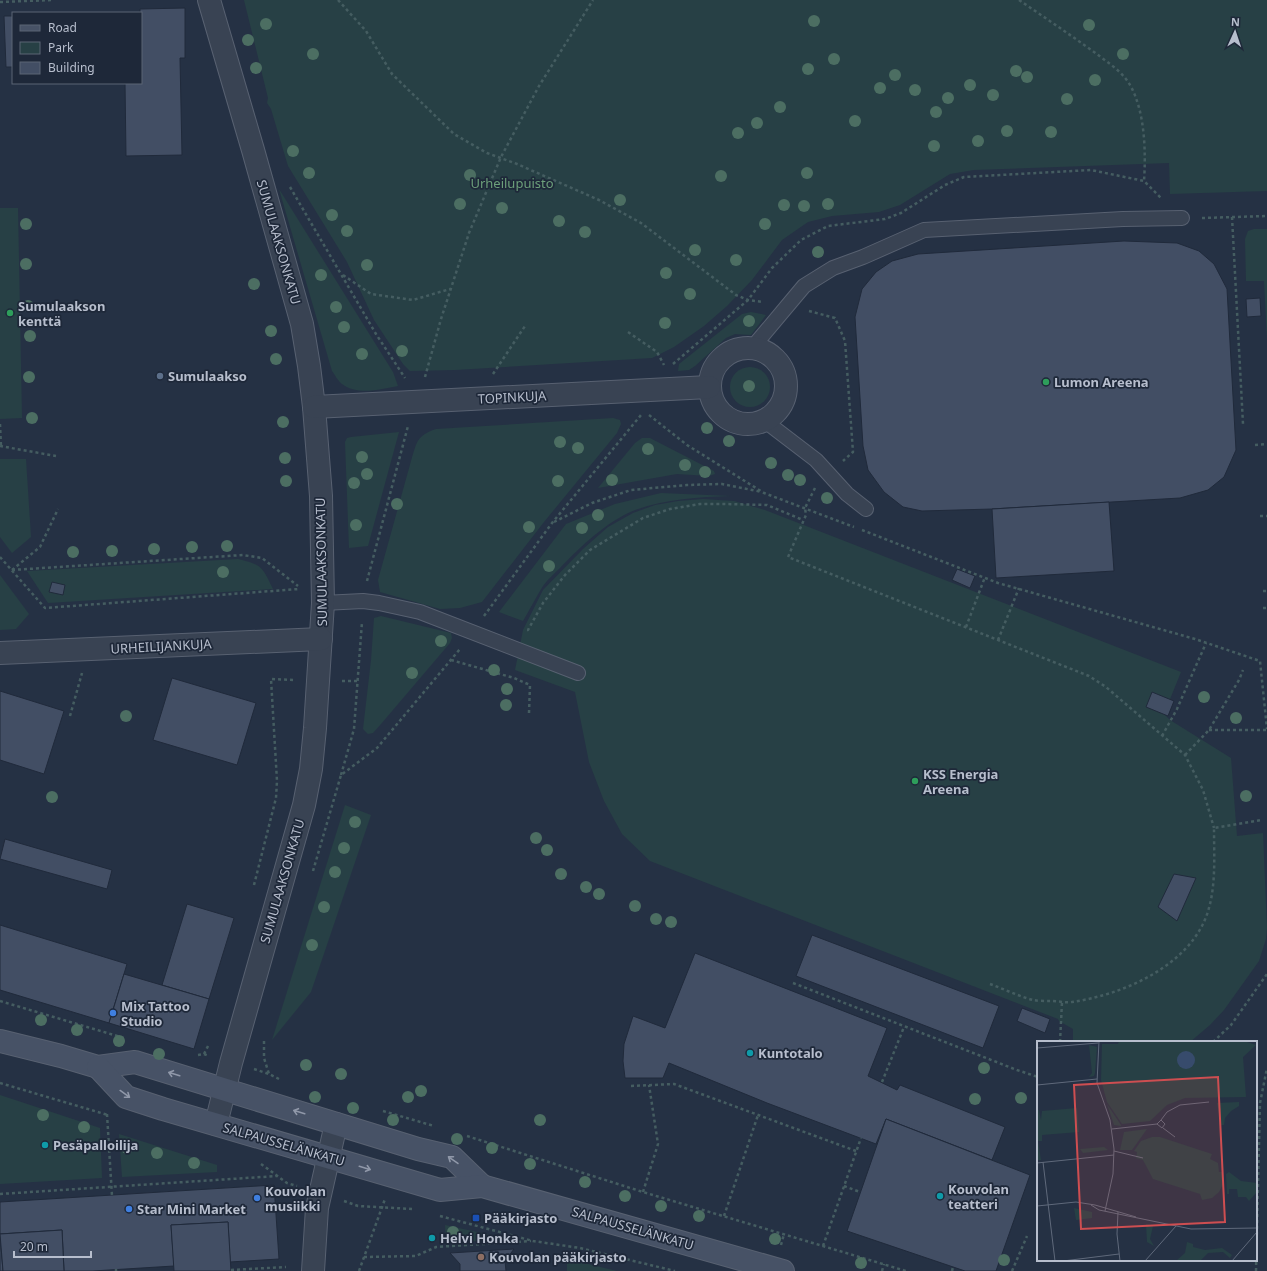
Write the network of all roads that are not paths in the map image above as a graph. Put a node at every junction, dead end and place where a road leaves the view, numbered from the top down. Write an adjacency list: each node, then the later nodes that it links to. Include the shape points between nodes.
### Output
1 (209, 0): 5 (street, SUMULAAKSONKATU, via 302,324)
2 (1182, 218): 3 (lane, via 924,230 833,268 804,286)
3 (752, 348): 4 (street, via 739,349 721,358 713,368); 6 (street, via 769,354 779,363 786,380 785,399 778,411)
4 (709, 387): 5 (street, TOPINKUJA); 6 (street, via 712,400 722,415 733,422 752,425)
5 (314, 407): 8 (street, SUMULAAKSONKATU, via 321,496)
6 (765, 421): 7 (lane, via 816,460 847,494)
7 (866, 509)
8 (323, 603): 9 (street, SUMULAAKSONKATU); 11 (lane, via 379,603 420,612)
9 (321, 638): 10 (street, URHEILIJANKUJA); 14 (street, SUMULAAKSONKATU, via 311,769 304,805)
10 (0, 653)
11 (578, 673)
12 (0, 1041): 13 (main road, SALPAUSSELÄNKATU)
13 (98, 1067): 14 (main road, SALPAUSSELÄNKATU, one-way to 13, via 135,1062); 15 (main road, SALPAUSSELÄNKATU, one-way to 15, via 126,1097)
14 (224, 1089): 15 (street, SUMULAAKSONKATU); 16 (main road, SALPAUSSELÄNKATU, one-way to 14)
15 (216, 1124): 17 (main road, SALPAUSSELÄNKATU)
16 (336, 1124): 17 (street); 18 (main road, SALPAUSSELÄNKATU, one-way to 16, via 452,1157)
17 (328, 1156): 18 (main road, SALPAUSSELÄNKATU, one-way to 18, via 440,1190); 19 (street, via 317,1208)
18 (482, 1186): 20 (main road, SALPAUSSELÄNKATU)
19 (313, 1271)
20 (783, 1271)

